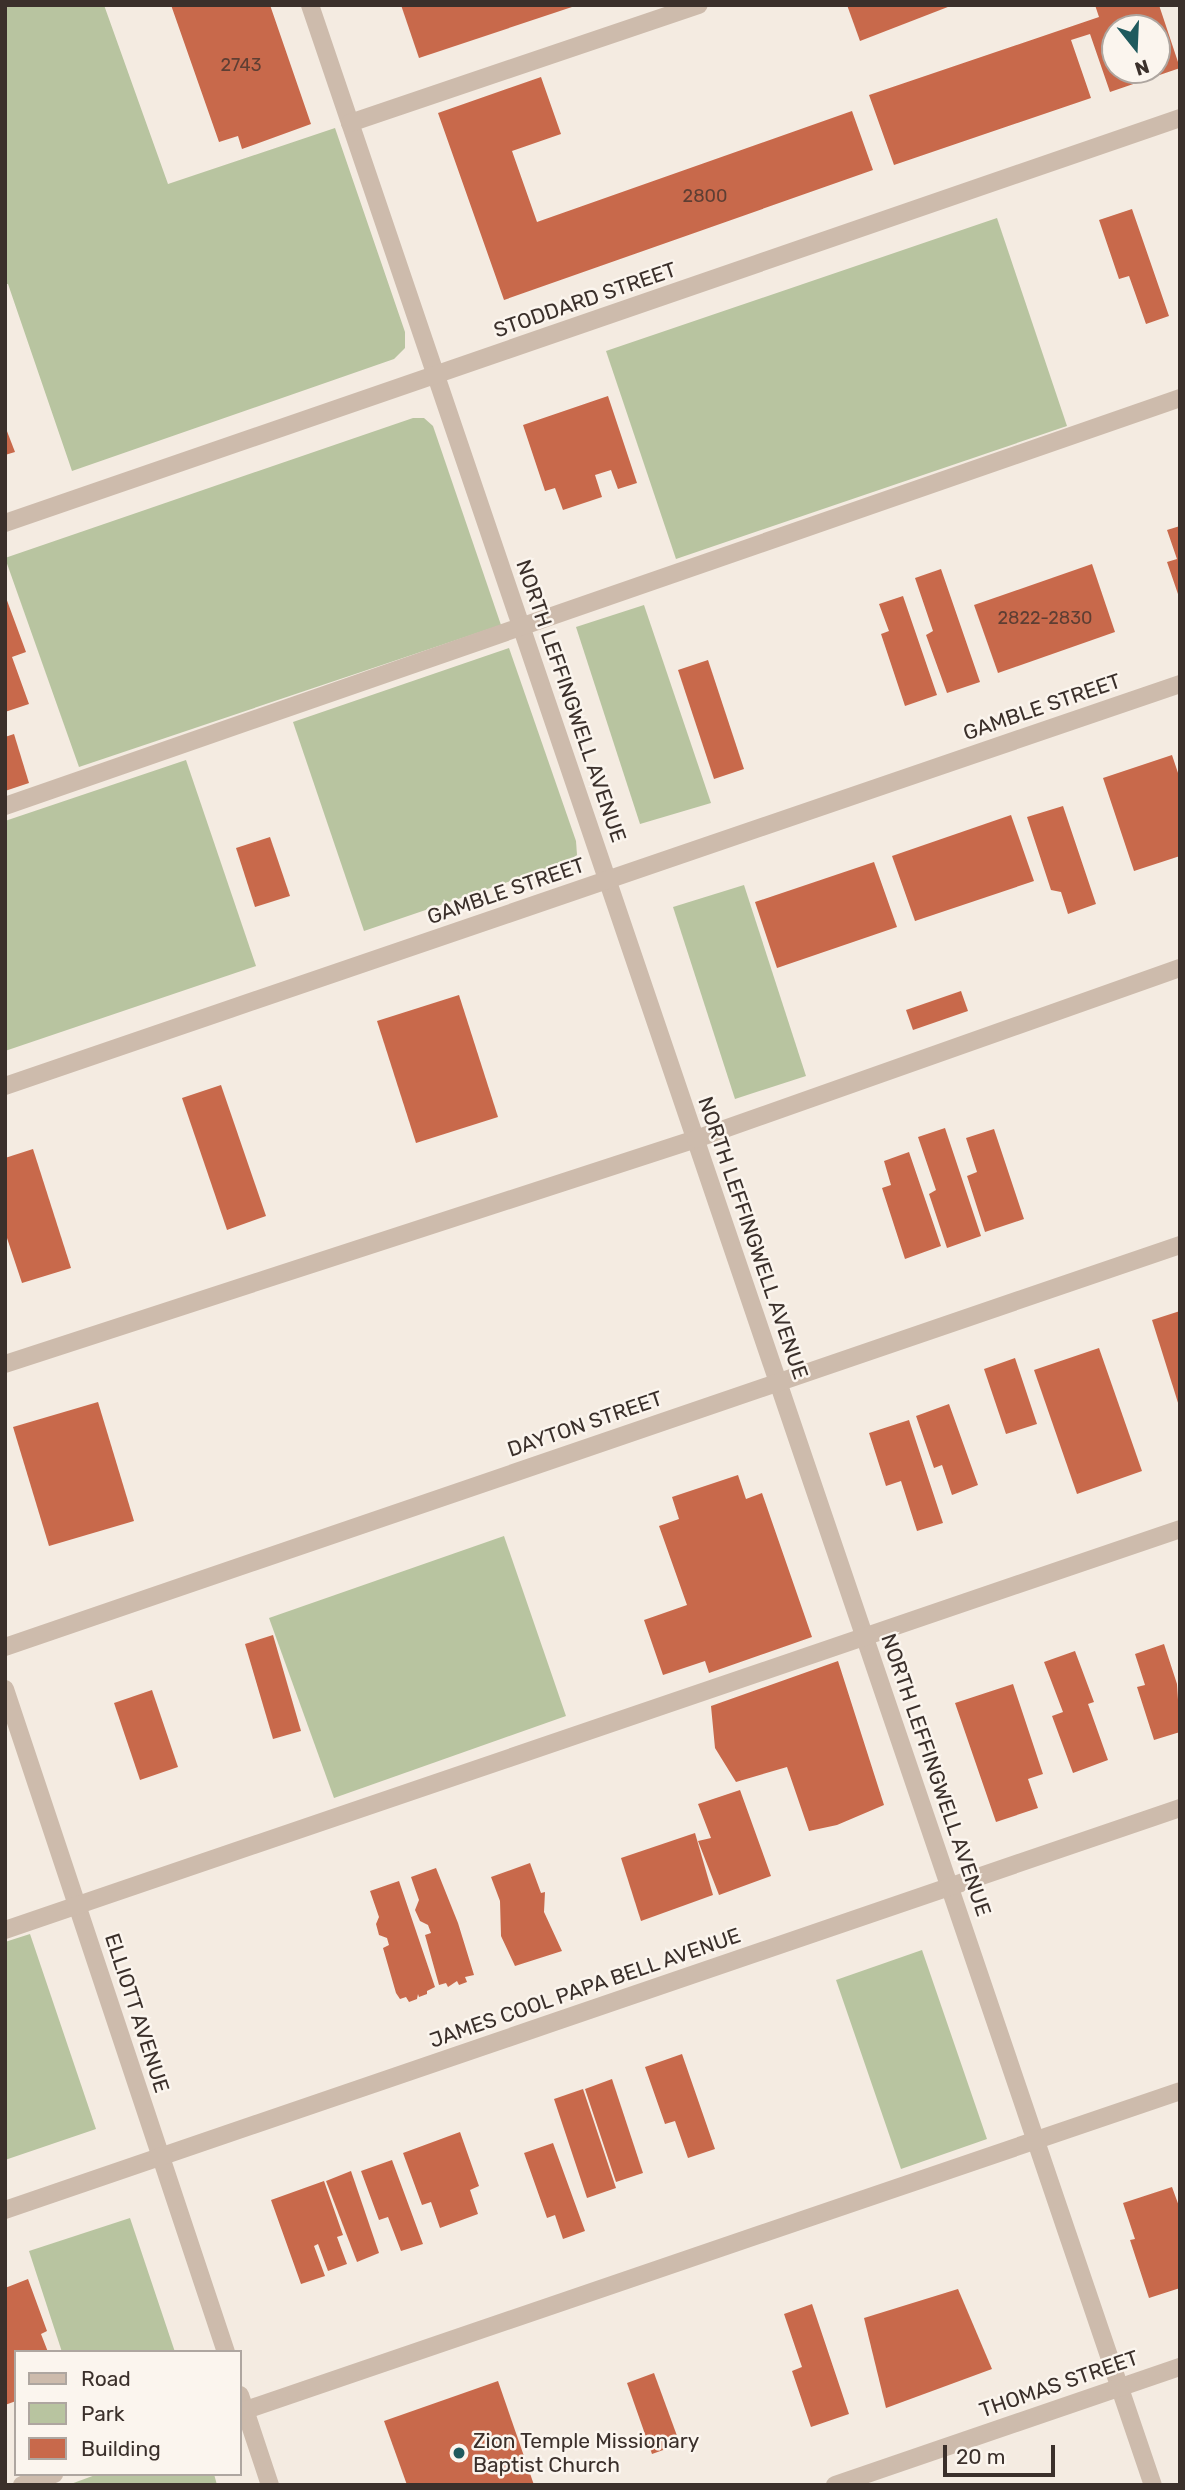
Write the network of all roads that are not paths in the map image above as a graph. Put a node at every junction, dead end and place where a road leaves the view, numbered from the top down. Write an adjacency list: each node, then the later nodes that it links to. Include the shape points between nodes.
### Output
1 (310, 5): 4 (street, NORTH LEFFINGWELL AVENUE)
2 (699, 5): 4 (street)
3 (1180, 118): 5 (street, STODDARD STREET)
4 (351, 123): 5 (street, NORTH LEFFINGWELL AVENUE)
5 (436, 376): 7 (street, STODDARD STREET); 8 (street, NORTH LEFFINGWELL AVENUE)
6 (1180, 398): 8 (street)
7 (5, 523)
8 (522, 628): 10 (street); 11 (street, NORTH LEFFINGWELL AVENUE)
9 (1180, 684): 11 (street, GAMBLE STREET)
10 (5, 806)
11 (608, 880): 13 (street, GAMBLE STREET); 14 (street, NORTH LEFFINGWELL AVENUE)
12 (1180, 968): 14 (street)
13 (5, 1086)
14 (696, 1139): 16 (street); 17 (street, NORTH LEFFINGWELL AVENUE)
15 (1180, 1245): 17 (street, DAYTON STREET)
16 (5, 1364)
17 (778, 1382): 19 (street, NORTH LEFFINGWELL AVENUE); 20 (street, DAYTON STREET)
18 (1180, 1529): 19 (street)
19 (864, 1636): 23 (street, NORTH LEFFINGWELL AVENUE); 24 (street)
20 (5, 1647)
21 (5, 1689): 24 (street, ELLIOTT AVENUE)
22 (1180, 1808): 23 (street, JAMES COOL PAPA BELL AVENUE)
23 (950, 1887): 27 (street, NORTH LEFFINGWELL AVENUE); 28 (street, JAMES COOL PAPA BELL AVENUE)
24 (77, 1905): 25 (street); 28 (street, ELLIOTT AVENUE)
25 (5, 1930)
26 (1180, 2091): 27 (street)
27 (1036, 2141): 32 (street, NORTH LEFFINGWELL AVENUE); 33 (street)
28 (161, 2157): 29 (street, JAMES COOL PAPA BELL AVENUE); 30 (street, ELLIOTT AVENUE)
29 (5, 2210)
30 (225, 2350)
31 (1180, 2367): 32 (street, THOMAS STREET)
32 (1120, 2387): 38 (street, THOMAS STREET); 39 (street, NORTH LEFFINGWELL AVENUE)
33 (242, 2405)
34 (242, 2408): 37 (street)
35 (48, 2476): 36 (street)
36 (22, 2485)
37 (270, 2485)
38 (835, 2485)
39 (1153, 2485)

